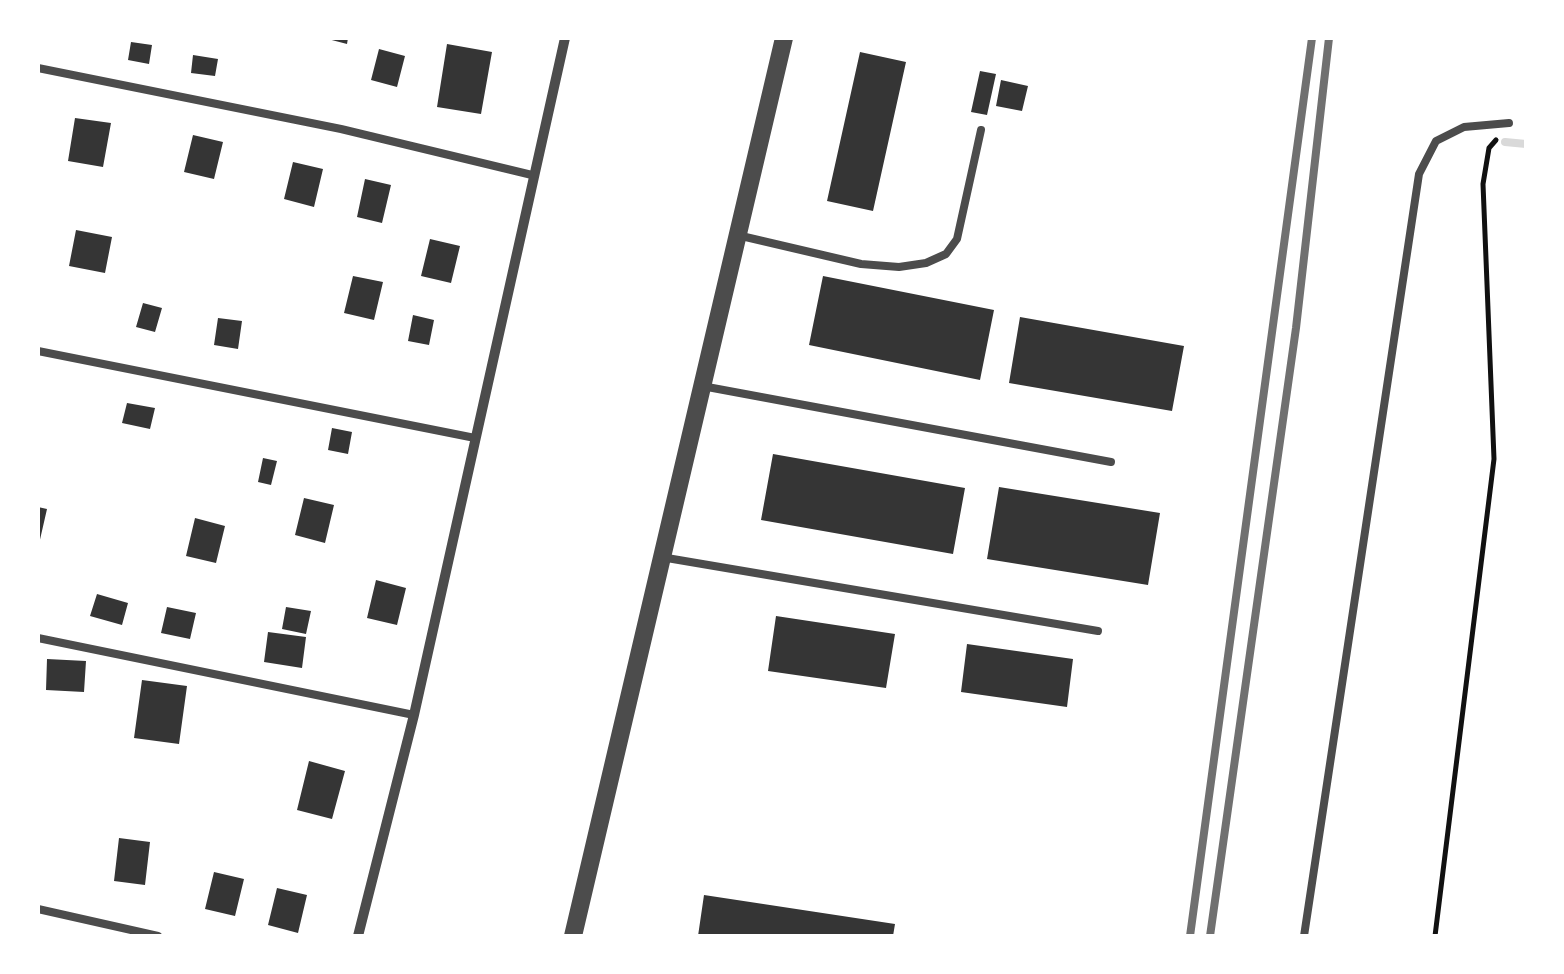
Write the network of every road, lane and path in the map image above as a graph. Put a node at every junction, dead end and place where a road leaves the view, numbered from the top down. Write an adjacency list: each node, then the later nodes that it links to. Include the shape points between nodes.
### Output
1 (565, 38): 6 (street)
2 (784, 38): 7 (street)
3 (38, 68): 6 (lane, via 342,128)
4 (1510, 123): 20 (lane, via 1464,127 1436,141 1420,174); 21 (path, via 1489,148 1483,184 1494,459)
5 (981, 130): 7 (lane, via 957,239 946,254 926,263 861,264)
6 (532, 175): 10 (street)
7 (737, 235): 9 (street)
8 (38, 351): 10 (lane)
9 (702, 386): 11 (lane); 12 (street)
10 (475, 438): 15 (street)
11 (1110, 462)
12 (661, 557): 13 (lane); 19 (street)
13 (1098, 631)
14 (38, 638): 15 (lane)
15 (414, 715): 18 (street)
16 (38, 909): 17 (lane)
17 (158, 936)
18 (358, 936)
19 (573, 936)
20 (1304, 936)
21 (1435, 936)

